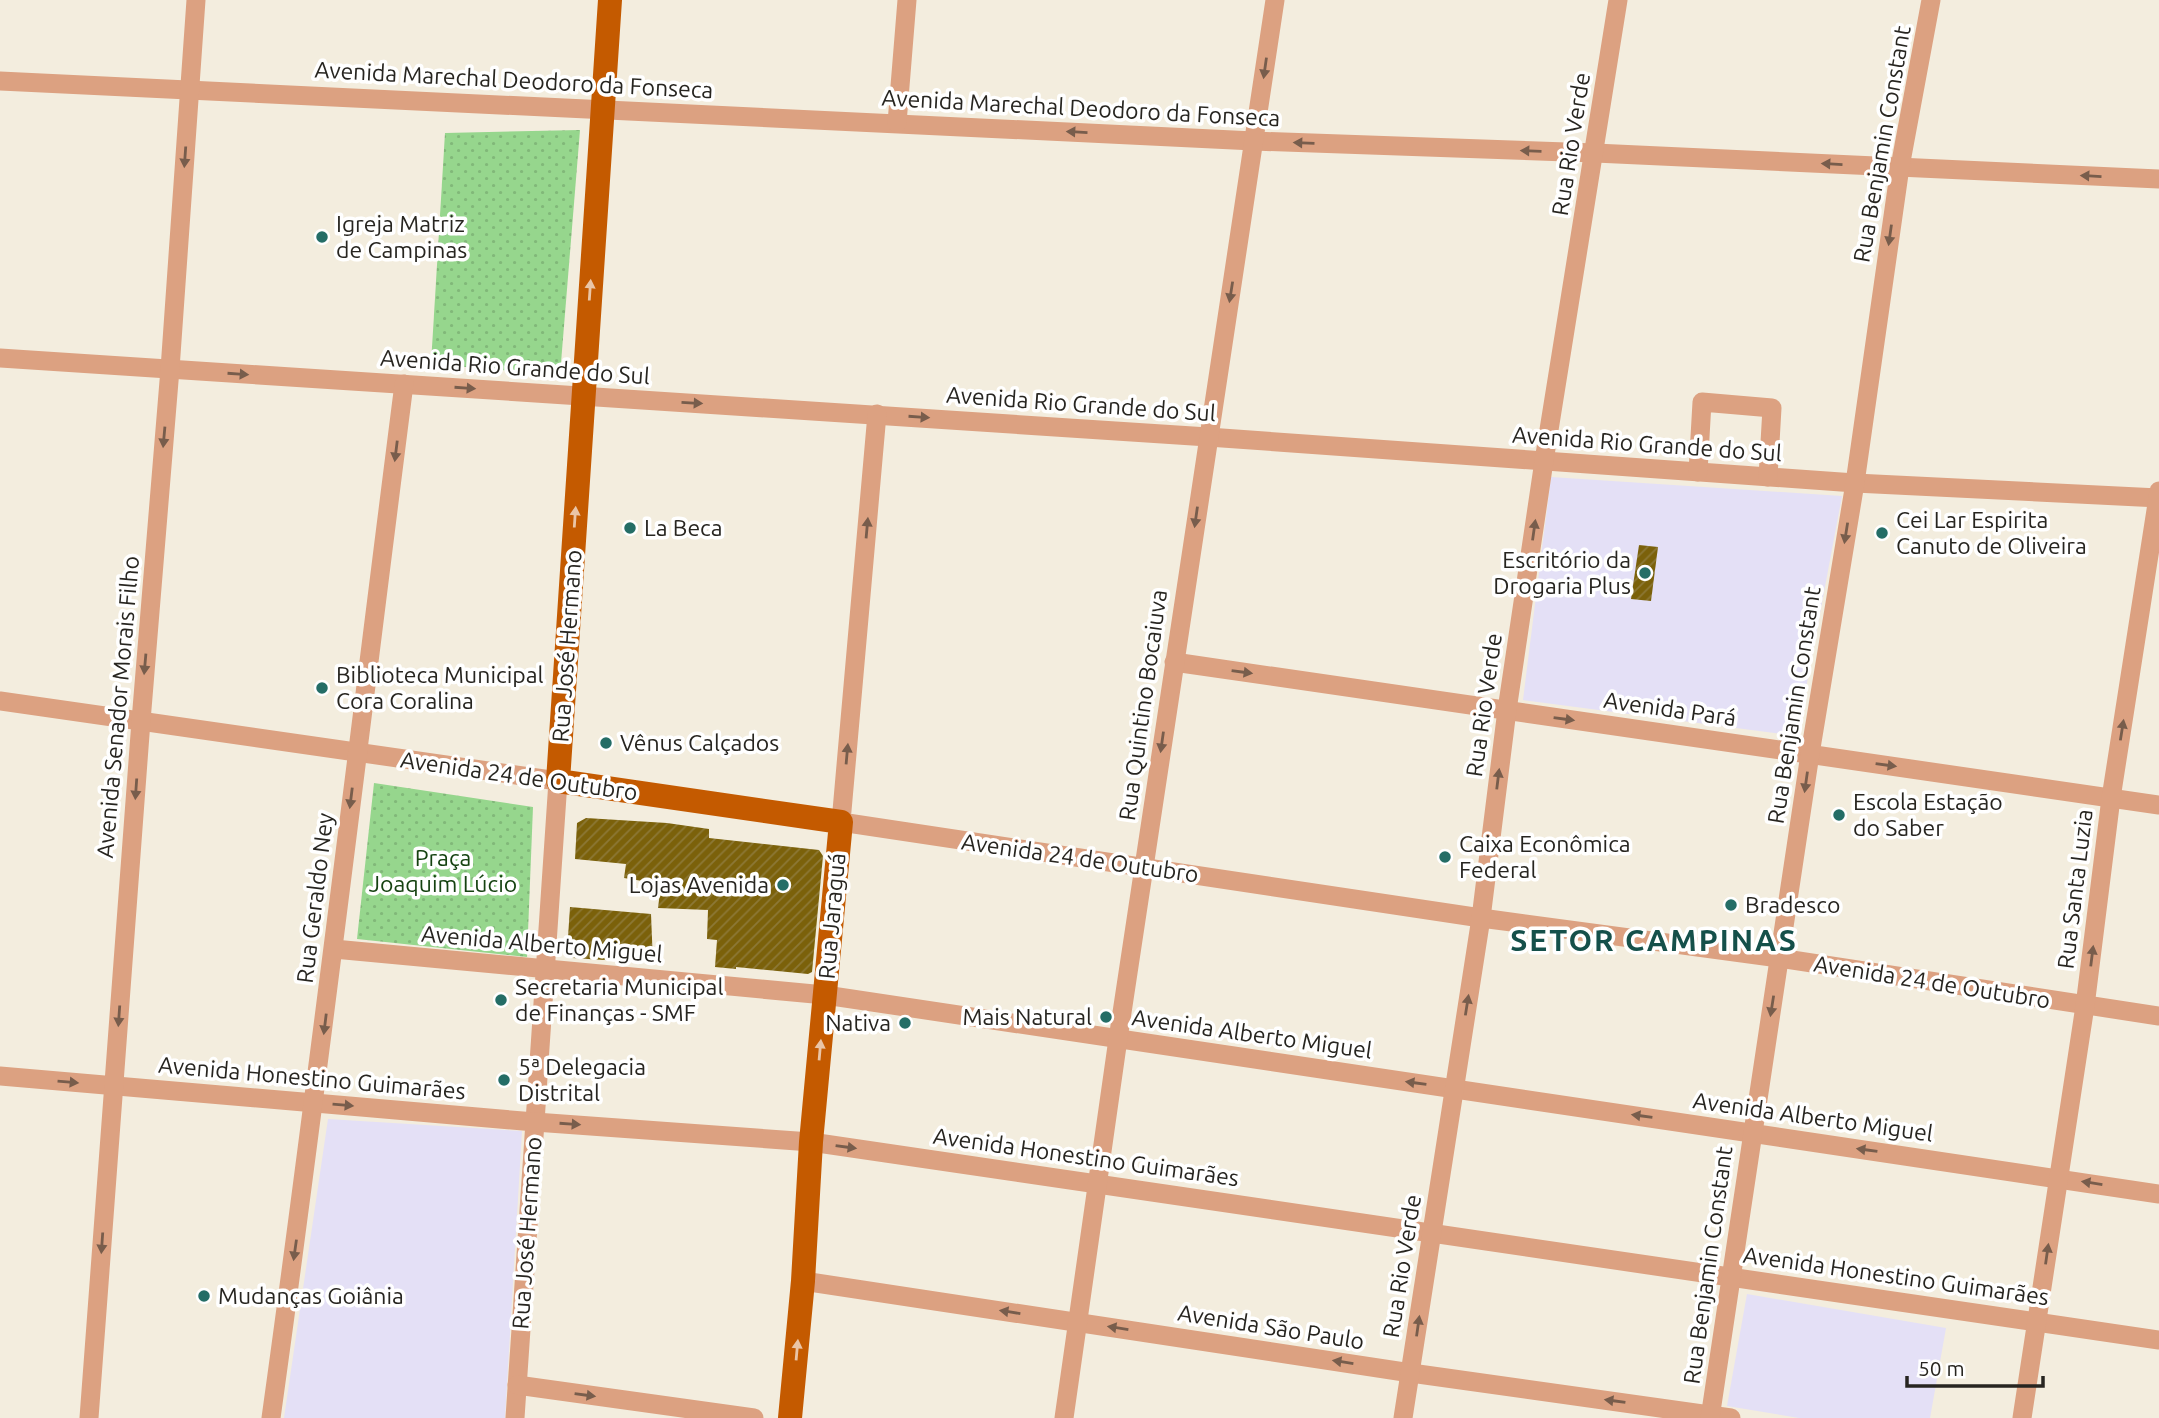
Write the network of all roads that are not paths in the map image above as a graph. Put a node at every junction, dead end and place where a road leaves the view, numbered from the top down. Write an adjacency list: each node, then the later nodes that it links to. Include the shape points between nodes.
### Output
1 (196, 0): 8 (street, Avenida Senador Morais Filho)
2 (610, 0): 9 (main road, Rua José Hermano)
3 (907, 0): 10 (street)
4 (1275, 0): 11 (street, Rua Quintino Bocaiuva, one-way to 11)
5 (1618, 0): 12 (street, Rua Rio Verde)
6 (1931, 0): 13 (street, Rua Benjamin Constant)
7 (0, 81): 8 (street, Avenida Marechal Deodoro da Fonseca)
8 (189, 89): 9 (street, Avenida Marechal Deodoro da Fonseca); 16 (street, Avenida Senador Morais Filho, one-way to 16)
9 (602, 108): 10 (street, Avenida Marechal Deodoro da Fonseca); 18 (main road, Rua José Hermano, one-way to 9)
10 (897, 123): 11 (street, Avenida Marechal Deodoro da Fonseca, one-way to 10)
11 (1254, 141): 12 (street, Avenida Marechal Deodoro da Fonseca, one-way to 11); 20 (street, Rua Quintino Bocaiuva, one-way to 20)
12 (1595, 153): 13 (street, Avenida Marechal Deodoro da Fonseca, one-way to 12); 21 (street, Rua Rio Verde)
13 (1900, 167): 14 (street, Avenida Marechal Deodoro da Fonseca, one-way to 13); 24 (street, Rua Benjamin Constant, one-way to 24)
14 (2159, 179)
15 (0, 358): 16 (street, Avenida Rio Grande do Sul)
16 (170, 369): 17 (street, Avenida Rio Grande do Sul, one-way to 17); 29 (street, Avenida Senador Morais Filho, one-way to 29)
17 (404, 384): 18 (street, Avenida Rio Grande do Sul, one-way to 18); 30 (street, Rua Geraldo Ney, one-way to 30)
18 (584, 397): 19 (street, Avenida Rio Grande do Sul, one-way to 19); 32 (main road, Rua José Hermano, one-way to 18)
19 (877, 414): 20 (street, Avenida Rio Grande do Sul, one-way to 20); 35 (street, Rua Jaraguá, one-way to 19)
20 (1208, 437): 21 (street, Avenida Rio Grande do Sul); 26 (street, Rua Quintino Bocaiuva, one-way to 26)
21 (1544, 461): 22 (street, Avenida Rio Grande do Sul); 28 (street, Rua Rio Verde, one-way to 21)
22 (1698, 472): 23 (street, Avenida Rio Grande do Sul); 23 (street, via 1702,402 1772,408)
23 (1768, 477): 24 (street, Avenida Rio Grande do Sul)
24 (1855, 483): 25 (street, Avenida Rio Grande do Sul); 31 (street, Rua Benjamin Constant, one-way to 31)
25 (2159, 495): 33 (street, Rua Santa Luzia, one-way to 25)
26 (1174, 662): 28 (street, Avenida Pará, one-way to 28); 36 (street, Rua Quintino Bocaiuva, one-way to 36)
27 (0, 701): 29 (street, Avenida 24 de Outubro)
28 (1507, 710): 31 (street, Avenida Pará, one-way to 31); 37 (street, Rua Rio Verde, one-way to 28)
29 (141, 721): 30 (street, Avenida 24 de Outubro); 46 (street, Avenida Senador Morais Filho, one-way to 46)
30 (357, 752): 32 (street, Avenida 24 de Outubro); 38 (street, Rua Geraldo Ney, one-way to 38)
31 (1810, 754): 33 (street, Avenida Pará, one-way to 33); 39 (street, Rua Benjamin Constant, one-way to 39)
32 (558, 781): 35 (main road, Avenida 24 de Outubro); 40 (street, Rua José Hermano)
33 (2111, 798): 34 (street, Avenida Pará); 42 (street, Rua Santa Luzia, one-way to 33)
34 (2159, 805)
35 (841, 822): 36 (street, Avenida 24 de Outubro); 41 (main road, Rua Jaraguá)
36 (1144, 867): 37 (street, Avenida 24 de Outubro); 44 (street, Rua Quintino Bocaiuva)
37 (1481, 918): 39 (street, Avenida 24 de Outubro); 47 (street, Rua Rio Verde, one-way to 37)
38 (334, 949): 40 (street, Avenida Alberto Miguel); 48 (street, Rua Geraldo Ney, one-way to 48)
39 (1779, 958): 42 (street, Avenida 24 de Outubro); 50 (street, Rua Benjamin Constant, one-way to 50)
40 (545, 969): 41 (street, Avenida Alberto Miguel); 49 (street, Rua José Hermano)
41 (825, 995): 44 (street, Avenida Alberto Miguel); 51 (main road, Rua Jaraguá, one-way to 41)
42 (2085, 1006): 43 (street, Avenida 24 de Outubro); 52 (street, Rua Santa Luzia)
43 (2159, 1016)
44 (1118, 1039): 47 (street, Avenida Alberto Miguel, one-way to 44); 53 (street, Rua Quintino Bocaiuva)
45 (0, 1076): 46 (street, Avenida Honestino Guimarães, one-way to 46)
46 (114, 1086): 48 (street, Avenida Honestino Guimarães); 64 (street, Avenida Senador Morais Filho, one-way to 64)
47 (1454, 1089): 50 (street, Avenida Alberto Miguel, one-way to 47); 55 (street, Rua Rio Verde)
48 (315, 1103): 49 (street, Avenida Honestino Guimarães, one-way to 49); 65 (street, Rua Geraldo Ney, one-way to 65)
49 (535, 1122): 51 (street, Avenida Honestino Guimarães, one-way to 51); 62 (street, Rua José Hermano)
50 (1752, 1133): 52 (street, Avenida Alberto Miguel, one-way to 50); 56 (street, Rua Benjamin Constant)
51 (811, 1142): 53 (street, Avenida Honestino Guimarães, one-way to 53); 57 (main road, Rua Jaraguá)
52 (2058, 1178): 54 (street, Avenida Alberto Miguel, one-way to 52); 59 (street, Rua Santa Luzia, one-way to 52)
53 (1098, 1184): 55 (street, Avenida Honestino Guimarães); 58 (street, Rua Quintino Bocaiuva)
54 (2159, 1194)
55 (1431, 1233): 56 (street, Avenida Honestino Guimarães); 61 (street, Rua Rio Verde, one-way to 55)
56 (1730, 1277): 59 (street, Avenida Honestino Guimarães); 63 (street, Rua Benjamin Constant)
57 (803, 1281): 58 (street, Avenida São Paulo, one-way to 57); 68 (main road, Rua Jaraguá, one-way to 57)
58 (1078, 1322): 61 (street, Avenida São Paulo, one-way to 58); 69 (street, Rua Quintino Bocaiuva)
59 (2037, 1322): 60 (street, Avenida Honestino Guimarães); 72 (street, Rua Santa Luzia)
60 (2159, 1340)
61 (1411, 1373): 63 (street, Avenida São Paulo, one-way to 61); 70 (street, Rua Rio Verde)
62 (517, 1385): 66 (street, Rua José Hermano); 67 (street, one-way to 67)
63 (1710, 1416): 71 (street, Avenida São Paulo)
64 (89, 1418)
65 (271, 1418)
66 (515, 1418)
67 (754, 1418)
68 (790, 1418)
69 (1064, 1418)
70 (1404, 1418)
71 (1731, 1418)
72 (2022, 1418)

